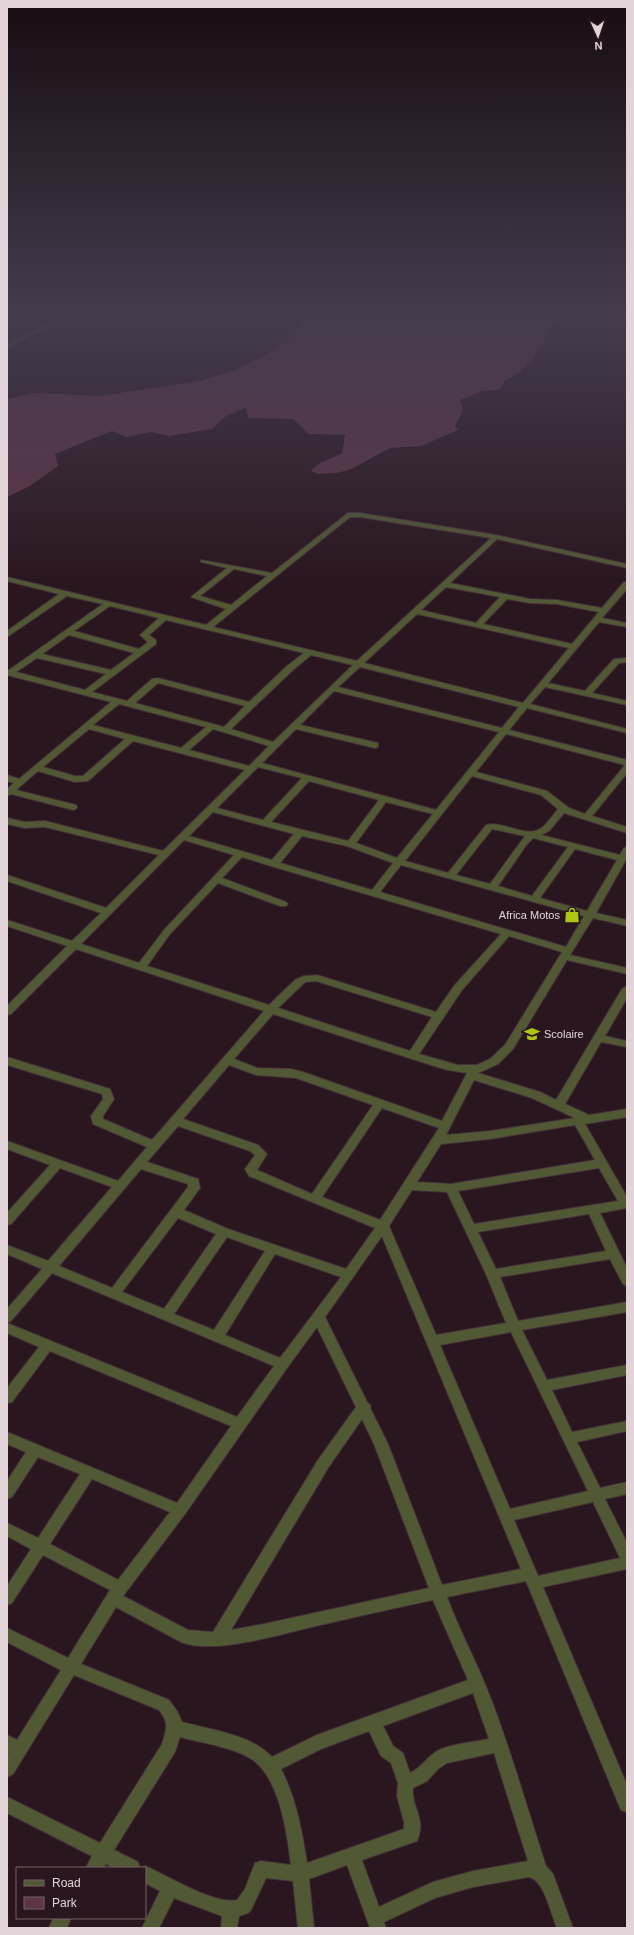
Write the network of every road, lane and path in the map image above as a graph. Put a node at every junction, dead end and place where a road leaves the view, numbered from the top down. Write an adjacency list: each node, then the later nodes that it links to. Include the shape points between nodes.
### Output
1 (496, 537): 3 (street); 5 (street, via 352,514 346,516); 7 (street)
2 (203, 561): 4 (street)
3 (627, 566)
4 (232, 567): 5 (street); 12 (street, via 195,597)
5 (273, 575): 12 (street)
6 (7, 579): 9 (street)
7 (444, 584): 10 (street); 13 (street)
8 (626, 586): 14 (street)
9 (64, 594): 11 (street); 21 (street)
10 (505, 596): 14 (street); 17 (street)
11 (108, 604): 15 (street); 20 (street)
12 (232, 608): 19 (street)
13 (415, 611): 17 (street); 27 (street)
14 (604, 611): 16 (street)
15 (164, 617): 19 (street); 23 (street, via 144,635 153,642)
16 (597, 619): 18 (street); 22 (street)
17 (478, 625): 22 (street)
18 (627, 625)
19 (207, 628): 24 (street)
20 (68, 632): 23 (street); 25 (street)
21 (7, 635)
22 (574, 647): 30 (street)
23 (141, 652): 29 (street)
24 (310, 652): 27 (street); 37 (street)
25 (36, 655): 28 (street); 29 (street)
26 (627, 660): 33 (street, via 617,661)
27 (359, 664): 31 (street); 38 (street)
28 (8, 673): 32 (street)
29 (114, 673): 32 (street)
30 (543, 684): 33 (street); 38 (street)
31 (332, 688): 41 (street); 43 (street)
32 (86, 693): 34 (street)
33 (587, 694): 35 (street)
34 (117, 701): 36 (street); 39 (street)
35 (627, 703)
36 (129, 704): 37 (street, via 158,680); 40 (street)
37 (250, 705): 42 (street)
38 (525, 705): 43 (street); 44 (street)
39 (87, 726): 45 (street); 52 (street)
40 (212, 726): 42 (street); 48 (street)
41 (294, 726): 46 (street); 47 (street)
42 (225, 730): 46 (street)
43 (505, 731): 49 (street); 53 (street)
44 (627, 731)
45 (130, 739): 48 (street); 52 (street, via 85,779 75,779)
46 (275, 745): 50 (street)
47 (375, 745)
48 (182, 752): 50 (street)
49 (627, 763)
50 (254, 766): 54 (street); 60 (street)
51 (627, 766): 63 (street)
52 (37, 768): 56 (street)
53 (471, 773): 61 (street, via 543,793); 62 (street)
54 (308, 777): 58 (street); 65 (street)
55 (7, 778): 56 (street)
56 (20, 782): 57 (street)
57 (8, 792): 59 (street)
58 (384, 799): 62 (street); 70 (street)
59 (73, 807)
60 (211, 809): 65 (street); 69 (street)
61 (563, 809): 63 (street); 68 (street, via 546,829)
62 (439, 813): 75 (street)
63 (586, 817): 66 (street)
64 (7, 821): 72 (street, via 25,825 45,824)
65 (265, 823): 67 (street)
66 (627, 830)
67 (300, 833): 70 (street); 76 (street)
68 (533, 835): 71 (street); 77 (street, via 495,826 489,827); 80 (street, via 524,842)
69 (183, 837): 72 (street); 73 (street)
70 (350, 844): 75 (street)
71 (573, 846): 74 (street); 82 (street)
72 (165, 854): 84 (street)
73 (240, 854): 76 (street); 79 (street)
74 (625, 854): 85 (street)
75 (400, 862): 77 (street); 81 (street)
76 (274, 864): 81 (street)
77 (451, 875): 80 (street)
78 (7, 878): 84 (street)
79 (215, 879): 83 (street); 91 (street, via 167,932)
80 (493, 887): 82 (street)
81 (374, 893): 88 (street)
82 (534, 899): 85 (street)
83 (283, 904)
84 (108, 912): 89 (street)
85 (590, 915): 87 (street); 90 (street)
86 (7, 923): 89 (street)
87 (627, 923)
88 (507, 932): 90 (street); 97 (street, via 458,988)
89 (76, 945): 91 (street); 96 (street)
90 (567, 954): 92 (street); 103 (street, via 501,1058)
91 (142, 966): 95 (street)
92 (627, 971)
93 (627, 989): 94 (street)
94 (622, 1007): 98 (street)
95 (272, 1008): 97 (street, via 299,982 317,978); 100 (street); 102 (street)
96 (7, 1012)
97 (438, 1016): 100 (street)
98 (599, 1038): 99 (street); 105 (street)
99 (627, 1044)
100 (412, 1056): 103 (street)
101 (7, 1061): 111 (street, via 106,1092 109,1099 97,1116 98,1121)
102 (228, 1061): 104 (street, via 256,1071 299,1075); 108 (street)
103 (474, 1072): 105 (street); 109 (street)
104 (379, 1104): 109 (street); 119 (street)
105 (559, 1105): 107 (street)
106 (627, 1113): 107 (street)
107 (582, 1120): 110 (street, via 490,1135); 114 (street)
108 (176, 1122): 111 (street); 119 (street, via 254,1148 262,1154 251,1169 254,1173)
109 (446, 1126): 110 (street)
110 (438, 1140): 117 (street)
111 (155, 1146): 115 (street)
112 (9, 1148): 113 (street)
113 (58, 1162): 116 (street); 123 (street)
114 (602, 1163): 118 (street); 120 (street)
115 (139, 1164): 116 (street); 122 (street, via 194,1182 194,1188)
116 (121, 1186): 130 (street)
117 (411, 1186): 118 (street); 124 (street)
118 (451, 1188): 125 (street)
119 (315, 1199): 124 (street)
120 (626, 1204): 121 (street)
121 (592, 1209): 125 (street); 129 (street)
122 (176, 1212): 126 (street); 134 (street)
123 (7, 1220)
124 (383, 1226): 132 (street); 142 (street)
125 (470, 1229): 131 (street)
126 (224, 1232): 127 (street); 136 (street)
127 (273, 1248): 132 (street); 141 (street)
128 (7, 1249): 130 (street)
129 (614, 1254): 131 (street); 133 (street)
130 (50, 1267): 134 (street); 138 (street)
131 (492, 1274): 139 (street)
132 (349, 1275): 137 (street)
133 (627, 1281)
134 (114, 1294): 136 (street)
135 (627, 1307): 139 (street)
136 (166, 1316): 141 (street)
137 (318, 1316): 144 (street); 148 (street)
138 (7, 1318)
139 (514, 1326): 142 (street); 146 (street)
140 (7, 1328): 143 (street)
141 (217, 1337): 144 (street)
142 (432, 1341): 159 (street)
143 (48, 1345): 147 (street); 149 (street)
144 (282, 1364): 149 (street)
145 (627, 1370): 146 (street)
146 (543, 1386): 152 (street)
147 (7, 1398)
148 (364, 1406): 166 (street); 169 (street, via 323,1464)
149 (240, 1424): 158 (street)
150 (627, 1426): 152 (street)
151 (7, 1438): 153 (street)
152 (568, 1438): 157 (street)
153 (35, 1450): 154 (street); 156 (street)
154 (89, 1472): 158 (street); 161 (street)
155 (627, 1488): 157 (street)
156 (7, 1494)
157 (596, 1494): 159 (street); 162 (street)
158 (180, 1510): 165 (street)
159 (505, 1516): 164 (street)
160 (7, 1529): 161 (street)
161 (40, 1547): 165 (street); 167 (street)
162 (627, 1558)
163 (627, 1563): 164 (street)
164 (532, 1578): 166 (street); 179 (street)
165 (116, 1593): 169 (street, via 186,1637); 170 (street)
166 (438, 1593): 169 (street); 171 (street)
167 (7, 1598)
168 (7, 1635): 170 (street)
169 (217, 1639)
170 (72, 1667): 173 (street, via 164,1705 173,1715); 175 (street)
171 (477, 1684): 172 (street); 174 (street)
172 (373, 1722): 176 (street, via 317,1743); 178 (street, via 387,1751 397,1758)
173 (175, 1728): 176 (street, via 246,1748 258,1754); 181 (street, via 169,1747)
174 (499, 1744): 178 (street, via 444,1756 421,1776); 185 (street)
175 (13, 1746): 177 (street)
176 (271, 1766): 187 (street, via 280,1784 295,1835)
177 (7, 1769)
178 (406, 1783): 182 (street, via 404,1793 414,1822 411,1835)
179 (627, 1804)
180 (7, 1805): 181 (street)
181 (103, 1853): 183 (street); 184 (street)
182 (352, 1856): 187 (street); 191 (street)
183 (95, 1867)
184 (130, 1867)
185 (539, 1871): 191 (street, via 529,1869 440,1888); 196 (street, via 547,1880)
186 (146, 1874): 188 (street)
187 (299, 1874): 189 (street, via 261,1869 242,1907); 195 (street)
188 (171, 1887): 189 (street); 193 (street)
189 (232, 1911): 194 (street)
190 (62, 1919): 192 (street)
191 (376, 1923)
192 (57, 1928)
193 (150, 1928)
194 (229, 1928)
195 (306, 1928)
196 (565, 1928)

